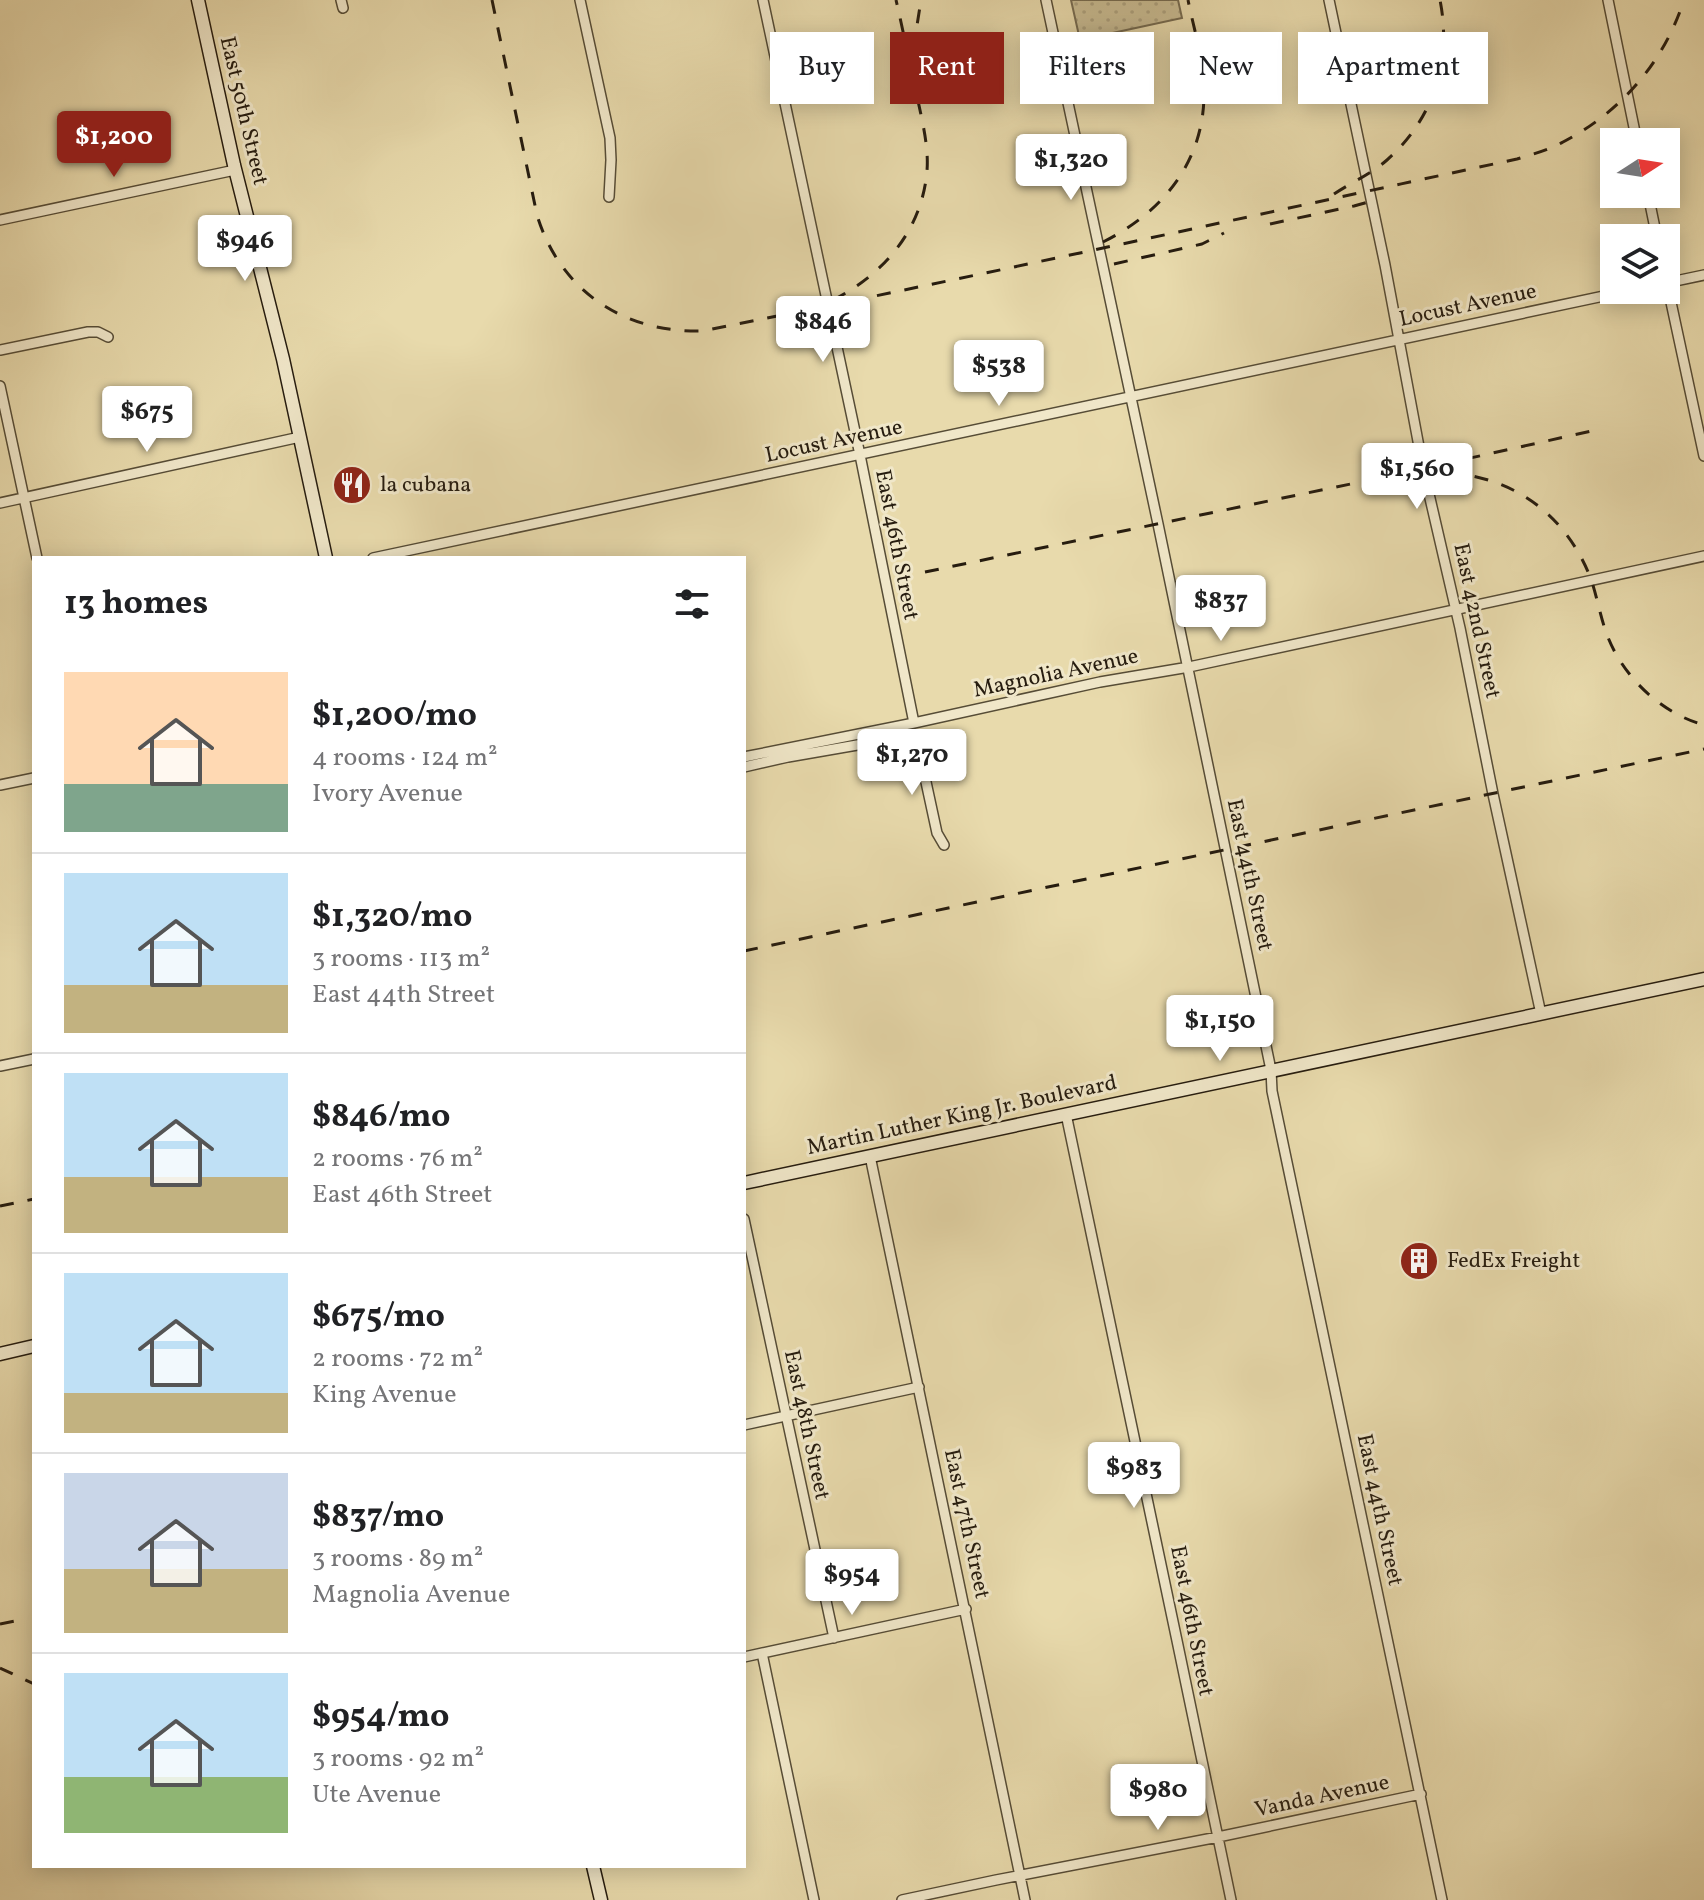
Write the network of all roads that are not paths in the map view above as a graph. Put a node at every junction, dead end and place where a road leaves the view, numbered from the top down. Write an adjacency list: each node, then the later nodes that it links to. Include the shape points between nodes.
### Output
1 (198, 0): 8 (main road, East 50th Street)
2 (580, 0): 9 (street, via 610,138)
3 (763, 0): 21 (street, East 46th Street)
4 (1046, 0): 19 (street, East 44th Street)
5 (1329, 0): 16 (street, East 42nd Street)
6 (1608, 0): 7 (street)
7 (1634, 128)
8 (235, 170): 10 (street); 20 (main road, East 50th Street)
9 (609, 197)
10 (0, 220)
11 (1704, 275): 12 (street)
12 (1680, 279)
13 (1600, 297): 16 (street, Locust Avenue)
14 (1671, 304): 22 (street)
15 (108, 337): 17 (street, via 88,332)
16 (1400, 339): 19 (street, Locust Avenue); 29 (street, East 42nd Street)
17 (0, 350)
18 (0, 386): 23 (street)
19 (1131, 397): 21 (street, Locust Avenue); 30 (street, East 44th Street)
20 (300, 437): 23 (street); 26 (main road, East 50th Street)
21 (860, 455): 27 (street, Locust Avenue); 31 (street, East 46th Street)
22 (1704, 456)
23 (24, 498): 24 (street); 25 (street)
24 (0, 503)
25 (37, 556)
26 (326, 556)
27 (382, 556)
28 (1704, 556): 29 (street, Magnolia Avenue)
29 (1455, 610): 30 (street, Magnolia Avenue); 38 (street, East 42nd Street)
30 (1189, 667): 31 (street, Magnolia Avenue); 41 (street, East 44th Street)
31 (914, 723): 32 (street, Magnolia Avenue)
32 (746, 757)
33 (746, 767): 36 (street, via 909,736)
34 (32, 778): 35 (street)
35 (0, 785)
36 (944, 845)
37 (1704, 979): 38 (main road, Martin Luther King Jr. Boulevard)
38 (1541, 1014): 41 (main road, Martin Luther King Jr. Boulevard)
39 (32, 1059): 40 (street)
40 (0, 1066)
41 (1271, 1070): 42 (main road, Martin Luther King Jr. Boulevard); 55 (street, East 44th Street)
42 (1066, 1114): 43 (main road, Martin Luther King Jr. Boulevard); 56 (street, East 46th Street)
43 (870, 1156): 44 (main road, Martin Luther King Jr. Boulevard); 48 (street, East 47th Street)
44 (746, 1183)
45 (746, 1228): 49 (street, East 48th Street)
46 (32, 1346): 47 (main road)
47 (0, 1354)
48 (919, 1387): 49 (street); 51 (street, East 47th Street)
49 (786, 1416): 50 (street); 52 (street, East 48th Street)
50 (746, 1425)
51 (966, 1609): 52 (street); 58 (street, East 47th Street)
52 (834, 1638): 53 (street)
53 (762, 1653): 54 (street); 60 (street)
54 (746, 1657)
55 (1421, 1794): 56 (street, Vanda Avenue); 64 (street, East 44th Street)
56 (1218, 1837): 58 (street, Vanda Avenue); 63 (street, East 46th Street)
57 (593, 1868): 59 (main road)
58 (1020, 1875): 61 (street, Vanda Avenue); 62 (street, East 47th Street)
59 (601, 1900)
60 (814, 1900)
61 (902, 1900)
62 (1025, 1900)
63 (1231, 1900)
64 (1442, 1900)

